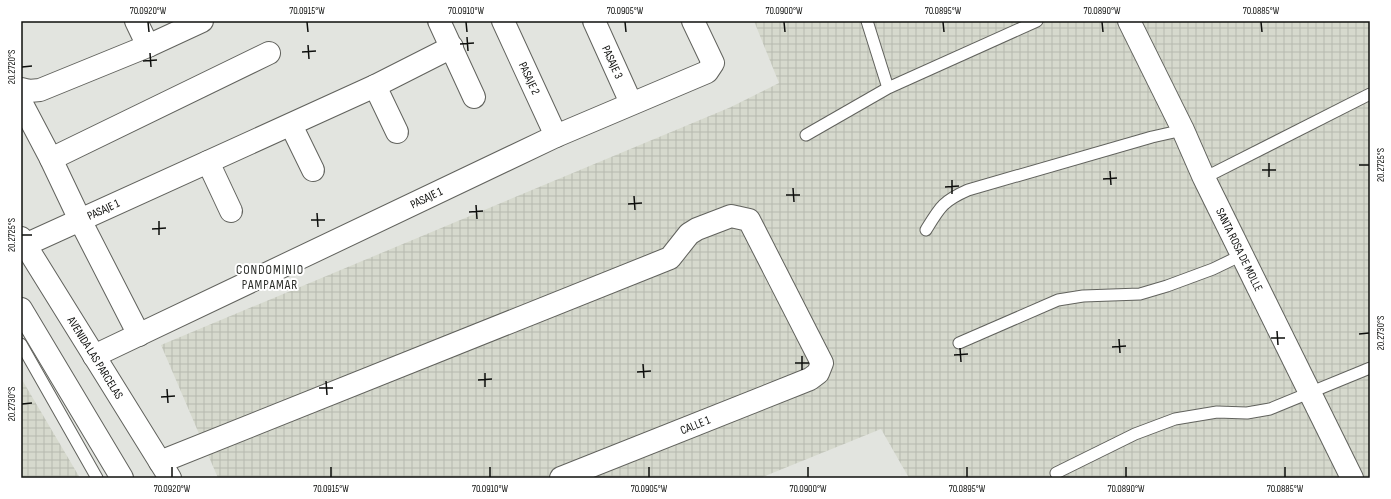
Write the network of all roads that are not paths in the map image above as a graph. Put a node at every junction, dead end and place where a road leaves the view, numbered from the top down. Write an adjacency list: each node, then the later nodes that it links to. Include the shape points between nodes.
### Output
1 (136, 21): 10 (street)
2 (202, 21): 10 (street)
3 (439, 21): 11 (street)
4 (503, 21): 24 (street, PASAJE 2)
5 (594, 21): 19 (street, PASAJE 3)
6 (693, 21): 19 (street, PASAJE 1, via 713,63 707,72)
7 (867, 21): 14 (lane)
8 (1037, 21): 14 (lane)
9 (1129, 21): 21 (street, SANTA ROSA DE MOLLE)
10 (148, 46): 15 (street, via 40,90 29,92)
11 (452, 47): 13 (street, PASAJE 1); 17 (street)
12 (269, 53): 25 (street)
13 (376, 86): 20 (street, PASAJE 1); 22 (street)
14 (888, 88): 23 (lane)
15 (21, 89)
16 (1370, 94): 28 (lane)
17 (474, 97)
18 (21, 102): 25 (street, PASAJE 1)
19 (631, 103): 24 (street, PASAJE 1)
20 (291, 125): 26 (street, PASAJE 1); 27 (street)
21 (1183, 130): 28 (street, SANTA ROSA DE MOLLE); 31 (lane, via 968,190 940,206)
22 (397, 132)
23 (806, 135)
24 (556, 136): 35 (street, PASAJE 1)
25 (51, 159): 30 (street, PASAJE 1)
26 (208, 162): 29 (street); 30 (street, PASAJE 1)
27 (313, 170)
28 (1204, 178): 33 (street, SANTA ROSA DE MOLLE)
29 (231, 211)
30 (80, 220): 32 (street, PASAJE 1); 35 (street, PASAJE 1)
31 (926, 230)
32 (23, 242): 38 (street, AVENIDA LAS PARCELAS)
33 (1242, 255): 36 (lane, via 1207,272 1140,294 1083,296 1058,300); 40 (street, SANTA ROSA DE MOLLE)
34 (21, 308): 44 (street)
35 (139, 335): 38 (street, PASAJE 1)
36 (958, 343)
37 (21, 344): 43 (lane)
38 (94, 356): 41 (street, AVENIDA LAS PARCELAS)
39 (1370, 368): 40 (lane)
40 (1310, 393): 42 (lane, via 1270,409 1247,413 1217,412 1175,419 1135,434); 46 (street, SANTA ROSA DE MOLLE)
41 (165, 470): 45 (street, CALLE 1, via 670,258 689,234 697,229 731,216 750,220 822,363 818,373 810,380)
42 (1056, 473)
43 (97, 478)
44 (122, 478)
45 (561, 478)
46 (1352, 478)

